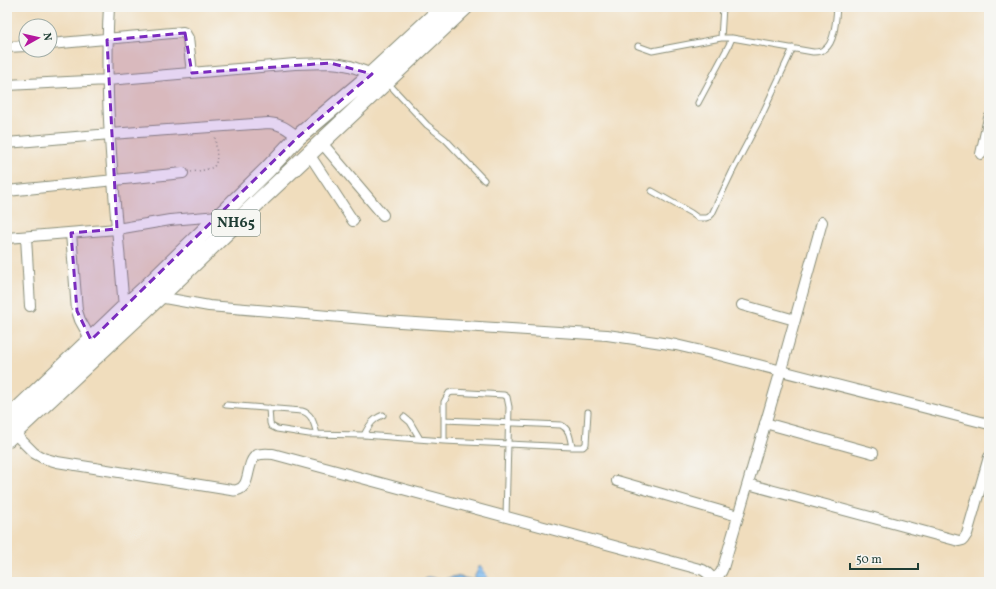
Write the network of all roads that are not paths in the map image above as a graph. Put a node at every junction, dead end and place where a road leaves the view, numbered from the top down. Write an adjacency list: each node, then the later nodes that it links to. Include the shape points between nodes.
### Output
1 (109, 7): 8 (street)
2 (444, 7): 15 (highway, NH65)
3 (465, 7): 15 (highway, NH65)
4 (723, 7): 6 (lane)
5 (837, 7): 13 (lane, via 833,34 825,50 813,52)
6 (721, 38): 7 (lane); 10 (lane, via 652,51)
7 (732, 38): 13 (lane); 18 (lane)
8 (107, 40): 9 (street); 14 (street, via 183,32 188,38); 16 (street)
9 (58, 43)
10 (638, 46)
11 (18, 47): 12 (street)
12 (7, 48)
13 (793, 48): 30 (lane, via 712,214 703,219 698,218)
14 (192, 73): 15 (street, via 330,63 350,66); 16 (street)
15 (379, 77): 21 (highway, NH65, via 362,83); 22 (highway, NH65); 28 (lane)
16 (108, 80): 17 (street); 20 (street)
17 (7, 86)
18 (698, 103)
19 (989, 118): 25 (street)
20 (110, 134): 21 (street, via 276,123); 23 (street); 27 (street)
21 (298, 137): 32 (highway, NH65)
22 (321, 142): 24 (highway, NH65); 31 (street)
23 (7, 143)
24 (308, 154): 33 (street); 39 (highway, NH65)
25 (981, 154)
26 (182, 173): 27 (street)
27 (113, 179): 29 (street); 35 (street)
28 (484, 180)
29 (7, 191)
30 (652, 191)
31 (383, 215)
32 (219, 216): 35 (street, via 170,220); 42 (highway, NH65)
33 (353, 221)
34 (822, 222): 43 (street)
35 (117, 229): 36 (street); 42 (street)
36 (71, 233): 37 (street); 44 (street, via 77,311)
37 (26, 237): 38 (street); 41 (street)
38 (7, 238)
39 (159, 297): 45 (street, via 209,306 400,322 607,335 676,345); 55 (highway, NH65)
40 (742, 305): 43 (street)
41 (30, 306)
42 (124, 308): 44 (highway, NH65)
43 (795, 320): 45 (street)
44 (91, 340): 55 (highway, NH65)
45 (781, 370): 53 (street); 54 (street)
46 (226, 405): 47 (lane)
47 (269, 408): 56 (lane, via 306,412 312,419); 56 (lane, via 270,423 274,428)
48 (588, 412): 61 (lane, via 586,444)
49 (383, 415): 57 (lane, via 374,420)
50 (404, 417): 58 (lane)
51 (444, 420): 52 (lane); 52 (lane, via 444,402 449,393 504,395 509,407); 59 (lane)
52 (508, 424): 60 (lane); 61 (lane, via 564,426 568,430)
53 (765, 424): 62 (street); 65 (street)
54 (989, 424)
55 (9, 431): 66 (street, via 34,453 57,462 238,490 246,482 253,459 264,453 273,454)
56 (317, 434): 57 (lane)
57 (364, 435): 58 (lane)
58 (420, 439): 59 (lane)
59 (444, 441): 60 (lane)
60 (507, 444): 61 (lane); 66 (lane)
61 (572, 447)
62 (873, 453)
63 (989, 456): 65 (street, via 967,534 963,540)
64 (617, 481): 67 (street)
65 (748, 484): 67 (street)
66 (506, 516): 68 (street, via 703,570)
67 (738, 516): 68 (street, via 721,573)
68 (713, 580)

